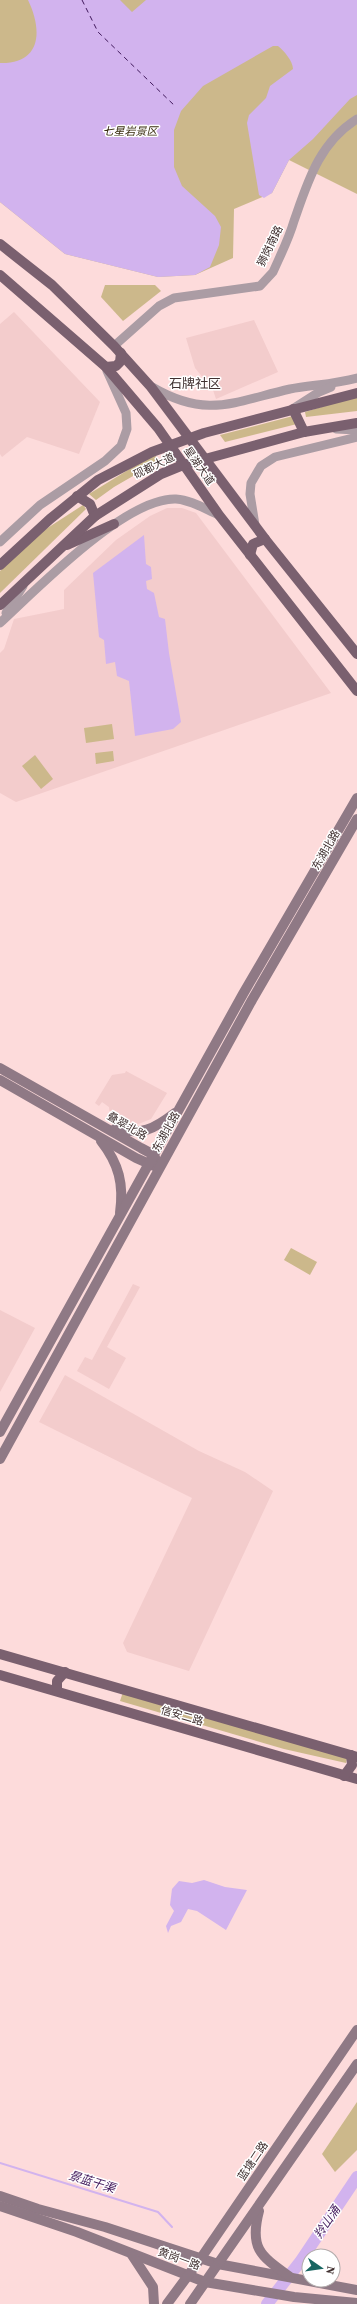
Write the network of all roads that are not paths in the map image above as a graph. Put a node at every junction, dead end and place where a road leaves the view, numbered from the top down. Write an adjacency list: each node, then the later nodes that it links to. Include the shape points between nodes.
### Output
1 (357, 119): 4 (street, 狮岗南路, via 334,137 324,149 313,168 278,262 260,286 174,298 159,306)
2 (0, 244): 4 (main road, 星湖大道, via 52,285)
3 (0, 275): 5 (main road, 星湖大道)
4 (118, 350): 5 (main road, via 120,362 116,366); 8 (main road, 星湖大道)
5 (106, 367): 17 (main road, 星湖大道); 26 (street, via 126,413 127,429 121,446 105,461 40,505)
6 (357, 378): 7 (street)
7 (346, 381): 8 (street, via 292,389 216,407 183,403); 10 (street, via 319,392)
8 (150, 387): 16 (main road, 星湖大道)
9 (357, 393): 10 (main road, 砚都大道)
10 (293, 409): 14 (main road); 16 (main road, 砚都大道)
11 (357, 423): 12 (main road, 砚都大道)
12 (323, 429): 13 (street); 14 (main road, 砚都大道)
13 (357, 430)
14 (304, 432): 18 (main road, 砚都大道)
15 (357, 437): 24 (street, via 275,456 261,466 254,474 250,489)
16 (189, 438): 17 (main road, 砚都大道); 18 (main road, 星湖大道)
17 (169, 444): 19 (main road, 星湖大道); 20 (main road, 砚都大道, via 122,466)
18 (205, 459): 19 (main road, 砚都大道); 24 (main road, 星湖大道)
19 (183, 465): 21 (main road, 星湖大道); 22 (main road, 砚都大道, via 142,484)
20 (77, 496): 22 (main road, via 90,504); 28 (main road, 砚都大道)
21 (219, 515): 23 (street, via 184,500 166,500 155,501); 29 (main road, 星湖大道)
22 (95, 516): 27 (main road, 砚都大道)
23 (114, 524): 27 (main road); 34 (street, via 76,554)
24 (255, 525): 25 (main road, 星湖大道)
25 (264, 539): 29 (main road, via 253,544); 35 (main road, 星湖大道)
26 (0, 542)
27 (59, 548): 32 (main road, 砚都大道)
28 (12, 554): 30 (street); 31 (main road, 砚都大道)
29 (250, 555): 36 (main road, 星湖大道)
30 (0, 560)
31 (0, 565)
32 (28, 577): 33 (main road, 砚都大道); 34 (street)
33 (0, 605)
34 (0, 623)
35 (357, 654)
36 (357, 691)
37 (356, 801): 41 (main road, 东湖北路, via 248,985)
38 (357, 819): 44 (main road, 东湖北路, via 252,1000)
39 (0, 1068): 42 (main road, 叠翠北路)
40 (0, 1080): 45 (main road)
41 (178, 1111): 42 (main road, via 146,1130 127,1132); 43 (main road, 东湖北路)
42 (105, 1127): 45 (main road); 46 (main road, 叠翠北路)
43 (167, 1131): 44 (main road); 46 (main road, 东湖北路)
44 (177, 1137): 48 (main road, 东湖北路)
45 (99, 1138): 47 (main road); 49 (main road, via 113,1158 121,1178)
46 (154, 1155): 47 (main road, 东湖北路); 48 (main road, 叠翠北路)
47 (148, 1165): 48 (main road); 49 (main road, 东湖北路)
48 (161, 1167): 51 (main road, 东湖北路)
49 (119, 1219): 50 (main road, 东湖北路)
50 (0, 1432)
51 (0, 1459)
52 (0, 1654): 53 (main road, 信安二路)
53 (65, 1672): 55 (main road, via 57,1681); 56 (main road, 信安二路)
54 (0, 1675): 55 (main road, 信安二路)
55 (57, 1691): 57 (main road, 信安二路)
56 (354, 1756): 57 (main road, via 352,1765)
57 (344, 1776): 58 (main road, 信安二路)
58 (357, 1779)
59 (357, 2030): 65 (main road, 蓝塘二路)
60 (357, 2064): 63 (main road)
61 (0, 2196): 65 (main road, 黄岗一路)
62 (0, 2206): 64 (main road, 黄岗一路, via 77,2232)
63 (260, 2206): 66 (main road); 68 (main road, via 255,2224 256,2246 271,2263)
64 (132, 2255): 67 (main road, 黄岗一路); 72 (main road, via 153,2287)
65 (201, 2258): 66 (main road, 黄岗一路); 67 (main road, 蓝塘二路)
66 (218, 2264): 68 (main road, 黄岗一路); 69 (main road)
67 (188, 2276): 69 (main road, 黄岗一路); 73 (main road, 蓝塘二路)
68 (293, 2279): 70 (main road, 黄岗一路)
69 (205, 2282): 71 (main road, 黄岗一路, via 294,2297); 74 (main road)
70 (357, 2290)
71 (357, 2303)
72 (154, 2304)
73 (167, 2304)
74 (190, 2304)

